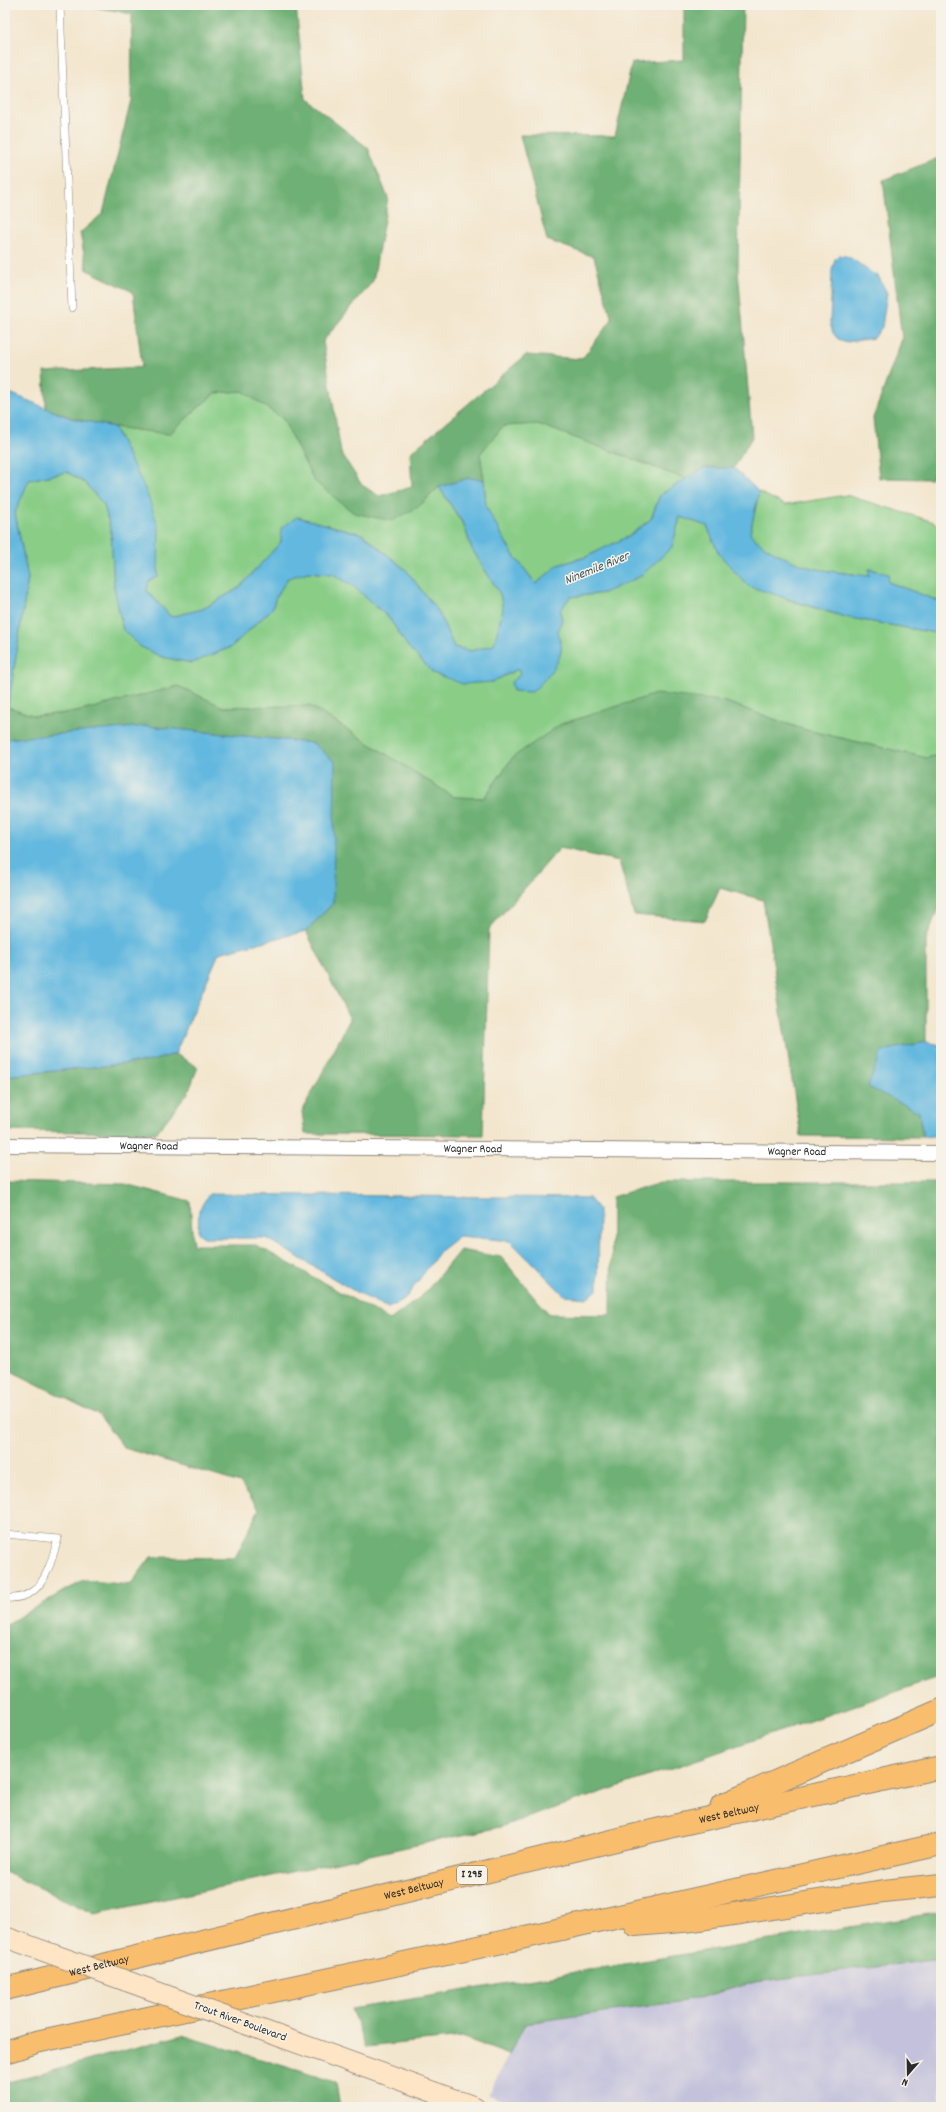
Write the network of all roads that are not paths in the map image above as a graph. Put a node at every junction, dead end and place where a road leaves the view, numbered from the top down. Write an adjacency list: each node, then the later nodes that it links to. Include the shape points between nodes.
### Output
1 (60, 5): 2 (lane)
2 (72, 308)
3 (5, 1145): 4 (street, Wagner Road)
4 (941, 1153)
5 (5, 1534): 6 (lane, via 58,1539 48,1571 38,1588 17,1599)
6 (5, 1598)
7 (941, 1710): 9 (highway)
8 (941, 1767): 9 (highway, West Beltway / I 295)
9 (673, 1826): 14 (highway, West Beltway / I 295)
10 (941, 1844): 12 (highway)
11 (941, 1885): 12 (highway, via 884,1891 694,1920)
12 (530, 1936): 15 (highway, via 36,2042)
13 (5, 1937): 16 (street, Trout River Boulevard, bridge)
14 (5, 1990)
15 (5, 2052)
16 (475, 2107)

